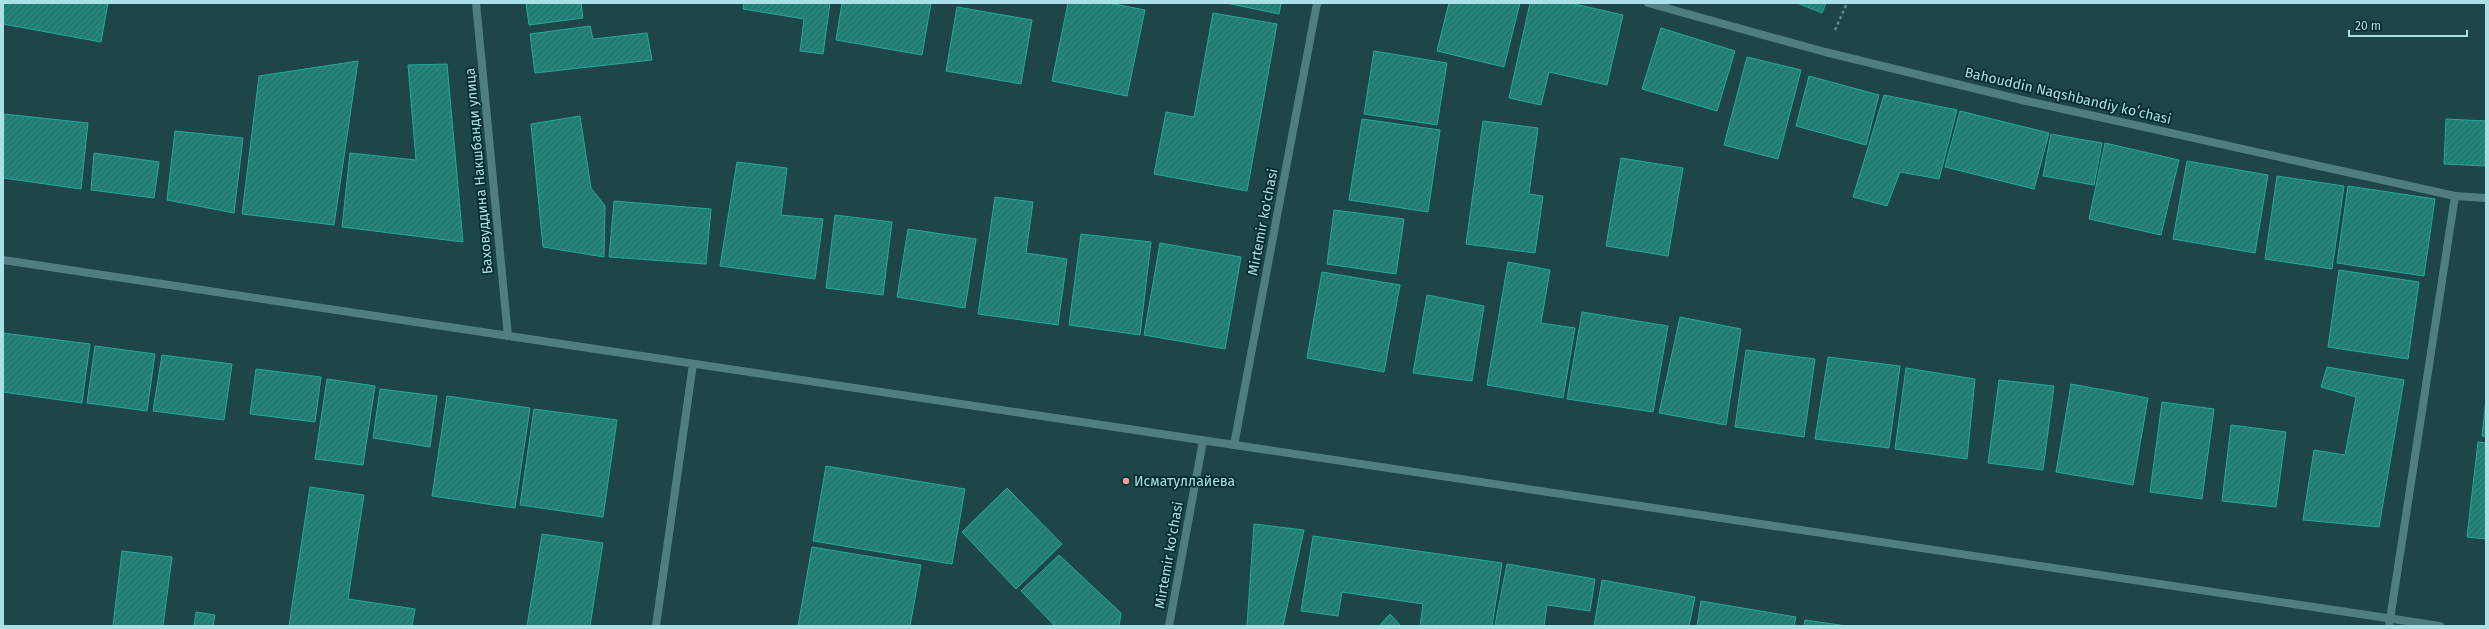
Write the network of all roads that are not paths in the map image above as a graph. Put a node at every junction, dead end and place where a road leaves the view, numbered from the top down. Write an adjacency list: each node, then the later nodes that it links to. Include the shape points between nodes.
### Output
1 (476, 3): 7 (street, Баховуддина Накшбанди улица)
2 (1317, 3): 10 (street, Mirtemir ko'chasi)
3 (1648, 3): 4 (street, Bahouddin Naqshbandiy koʻchasi, via 1825,52 2015,98)
4 (2455, 196): 5 (street, Bahouddin Naqshbandiy koʻchasi); 11 (street)
5 (2486, 198)
6 (3, 260): 7 (street)
7 (508, 336): 8 (street)
8 (693, 364): 9 (street); 12 (street)
9 (1203, 440): 10 (street); 13 (street, Mirtemir ko'chasi)
10 (1234, 445): 11 (street)
11 (2390, 622): 14 (street)
12 (656, 626)
13 (1169, 626)
14 (2440, 626)

